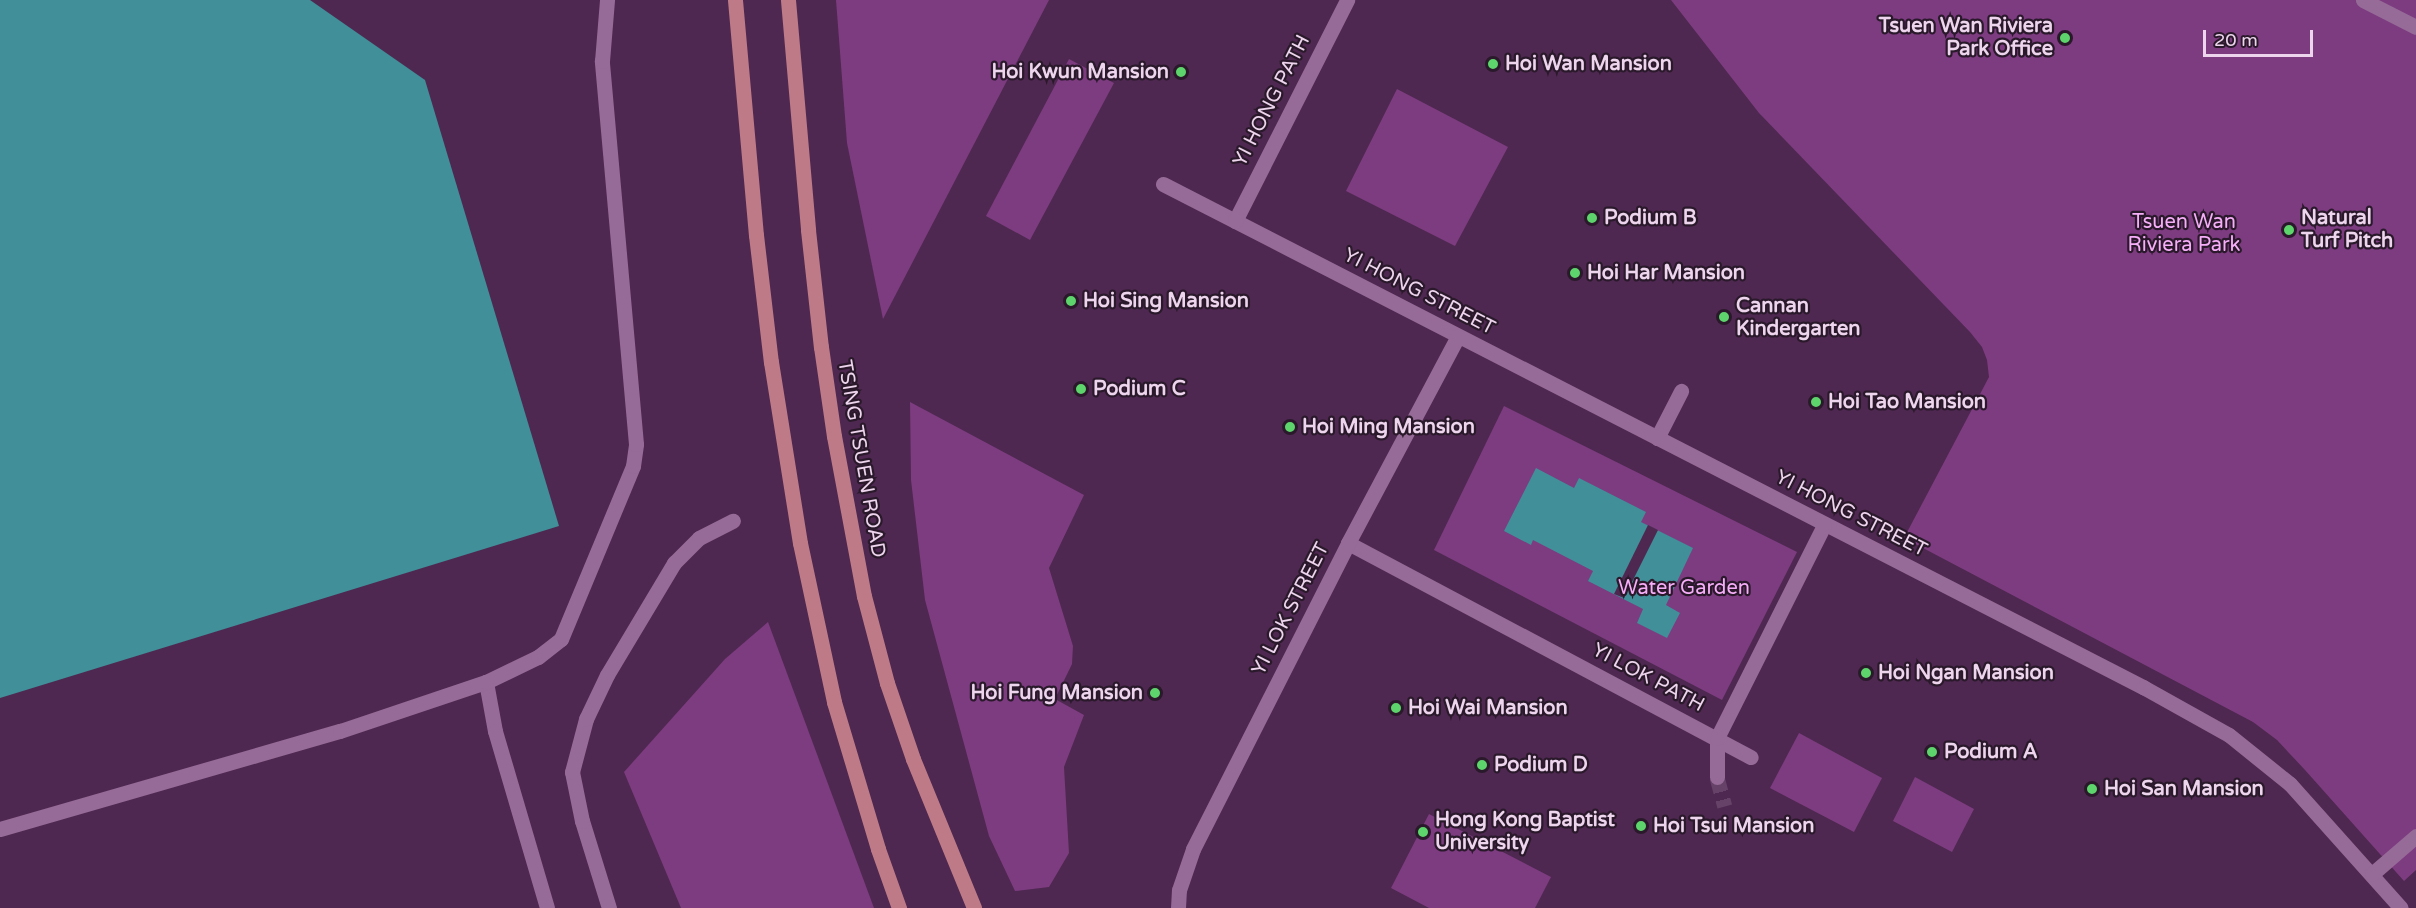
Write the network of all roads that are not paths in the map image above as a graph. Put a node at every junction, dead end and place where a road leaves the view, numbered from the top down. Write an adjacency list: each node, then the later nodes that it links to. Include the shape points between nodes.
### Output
1 (607, 0): 15 (street, via 602,61 636,435 633,466 561,639 537,657)
2 (735, 0): 24 (main road, via 771,362 800,543 834,702)
3 (788, 0): 25 (main road, TSING TSUEN ROAD, via 821,347 864,596 887,683 936,821)
4 (1347, 0): 8 (street, YI HONG PATH)
5 (2363, 0): 6 (street)
6 (2416, 27)
7 (1163, 184): 8 (street, YI HONG STREET)
8 (1234, 221): 9 (street, YI HONG STREET)
9 (1458, 336): 11 (street, YI HONG STREET); 14 (street, YI LOK STREET)
10 (1681, 391): 11 (street)
11 (1657, 438): 13 (street, YI HONG STREET)
12 (733, 521): 23 (street, via 699,538 674,563 607,675 586,719 572,772 582,821)
13 (1824, 525): 16 (street, YI LOK PATH); 21 (street, YI HONG STREET, via 2143,687 2229,735 2290,784)
14 (1348, 543): 16 (street, YI LOK PATH); 26 (street, YI LOK STREET, via 1193,849 1179,890)
15 (486, 682): 19 (street, via 340,731); 22 (street, via 495,731)
16 (1717, 738): 17 (street); 18 (street)
17 (1750, 757)
18 (1717, 777)
19 (0, 829)
20 (2416, 836): 21 (street)
21 (2372, 874): 27 (street, YI HONG STREET)
22 (547, 908)
23 (609, 908)
24 (899, 908)
25 (974, 908)
26 (1179, 908)
27 (2401, 908)

